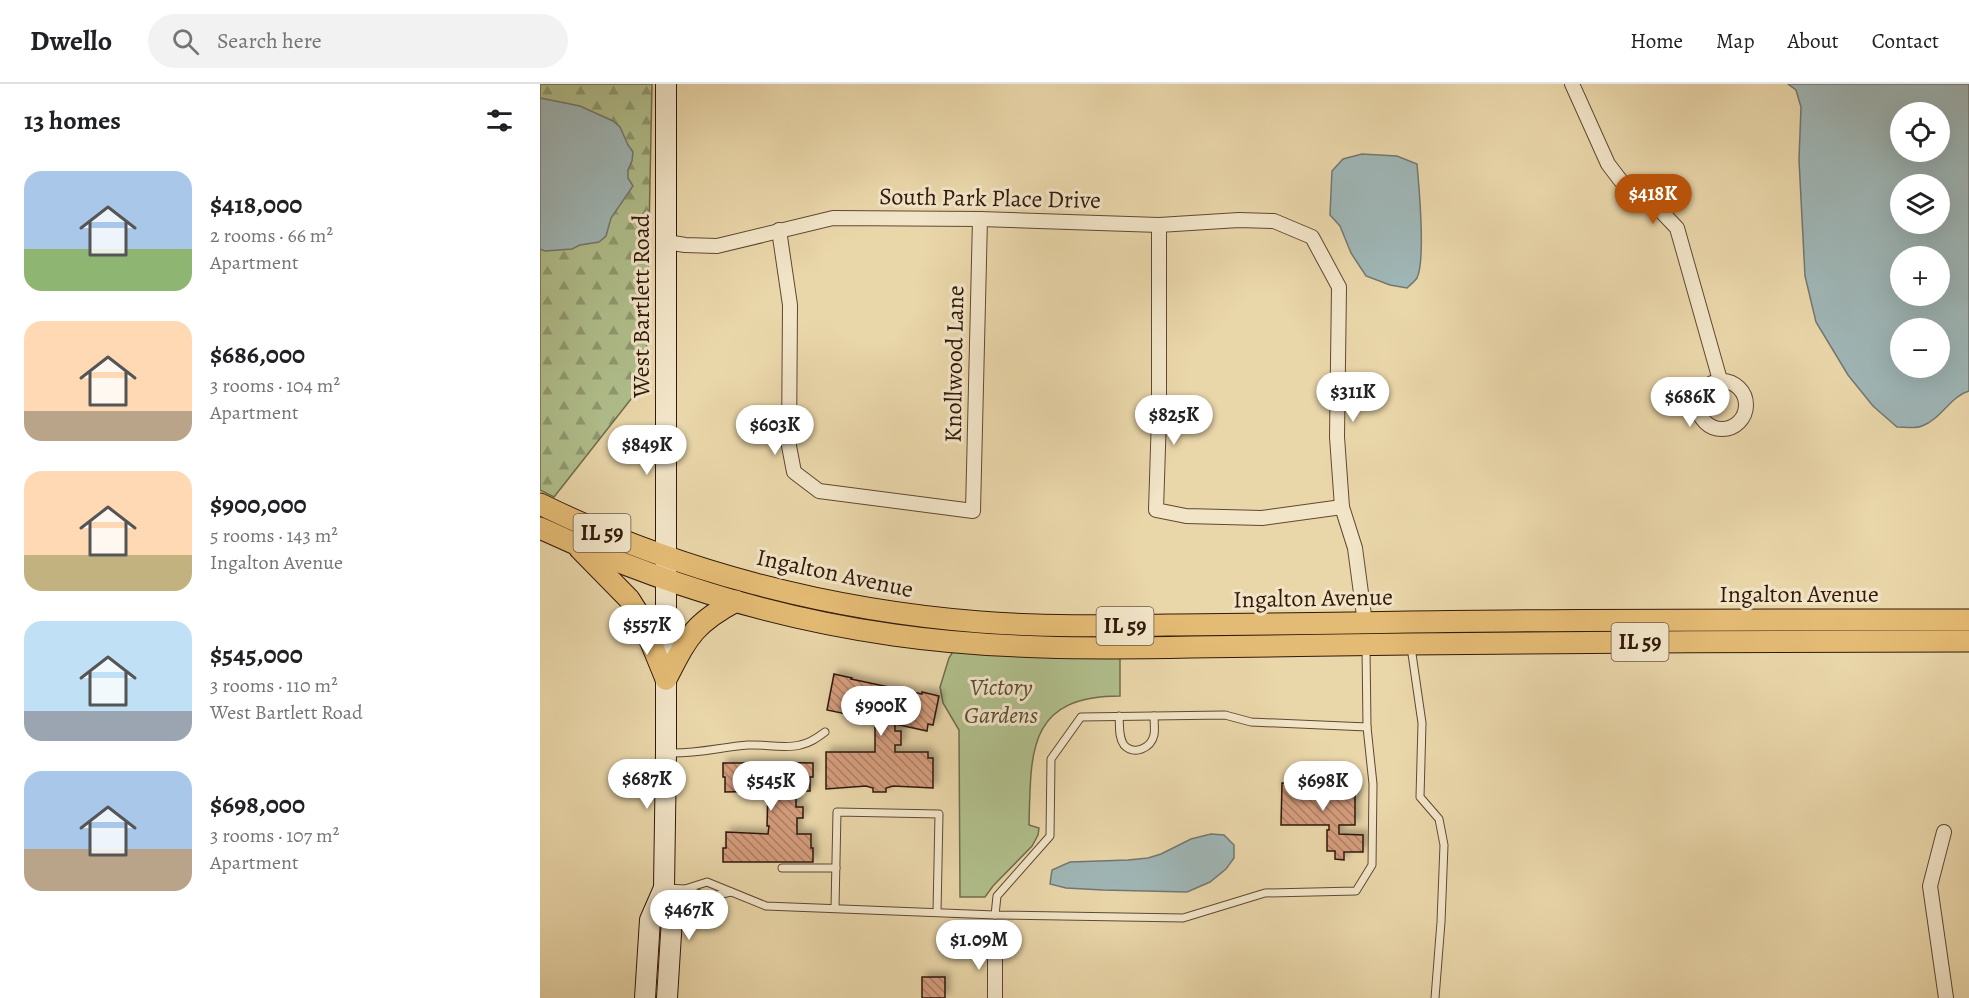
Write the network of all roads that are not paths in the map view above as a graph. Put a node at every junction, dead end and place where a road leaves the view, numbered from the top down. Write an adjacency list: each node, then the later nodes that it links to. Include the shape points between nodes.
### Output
1 (666, 84): 6 (street, West Bartlett Road)
2 (1572, 84): 7 (street, via 1608,164 1621,181 1655,205 1677,228)
3 (980, 219): 4 (street, South Park Place Drive); 5 (street, South Park Place Drive, via 833,218); 5 (street, Knollwood Lane, via 973,511 819,491 794,472 789,446 790,305)
4 (1160, 225): 9 (street, South Park Place Drive, via 1274,221 1312,237 1339,287 1337,437); 9 (street, via 1156,510 1186,516 1262,518)
5 (778, 230): 6 (street, South Park Place Drive, via 717,246)
6 (667, 242): 12 (street, West Bartlett Road)
7 (1720, 380)
8 (540, 504): 12 (main road, IL 59, via 603,533)
9 (1342, 507): 16 (street, via 1355,548)
10 (540, 528): 11 (main road, IL 59)
11 (574, 543): 13 (main road, IL 59); 20 (main road, via 630,599)
12 (666, 555): 13 (street, West Bartlett Road); 16 (main road, Ingalton Avenue / IL 59, via 793,594 886,612 982,622 1078,626)
13 (666, 579): 14 (main road, Ingalton Avenue / IL 59); 20 (street, West Bartlett Road)
14 (736, 601): 19 (main road, Ingalton Avenue / IL 59, via 891,635 991,645); 20 (main road, via 699,624)
15 (1969, 620): 16 (main road, Ingalton Avenue / IL 59)
16 (1365, 623): 19 (main road)
17 (1969, 641): 18 (main road, Ingalton Avenue / IL 59)
18 (1410, 644): 19 (main road, Ingalton Avenue / IL 59); 39 (lane, via 1422,723 1420,797 1438,819 1444,845)
19 (1366, 645): 23 (lane)
20 (666, 679): 25 (street, West Bartlett Road)
21 (1119, 716): 22 (lane); 22 (lane, via 1120,737 1125,746 1134,750 1150,745); 34 (lane, via 1081,717 1051,759 1050,836 997,896)
22 (1154, 716): 23 (lane, via 1226,714 1251,722)
23 (1367, 727): 34 (lane, via 1373,784 1372,865 1356,891 1265,893 1184,918)
24 (825, 732): 25 (lane, via 798,746 751,745 688,754)
25 (666, 753): 29 (street, West Bartlett Road)
26 (1944, 832): 40 (street, via 1930,886)
27 (782, 868): 28 (lane)
28 (836, 868): 32 (lane); 33 (lane, via 837,812 939,814)
29 (664, 888): 30 (lane); 36 (street, West Bartlett Road, via 650,920); 37 (street, West Bartlett Road, via 672,918)
30 (686, 889): 31 (lane, via 708,897); 31 (lane, via 707,882)
31 (734, 892): 32 (lane, via 766,906)
32 (836, 908): 33 (lane)
33 (937, 912): 34 (lane)
34 (995, 915)
35 (995, 943): 38 (street)
36 (645, 998)
37 (667, 998)
38 (995, 998)
39 (1435, 998)
40 (1946, 998)

